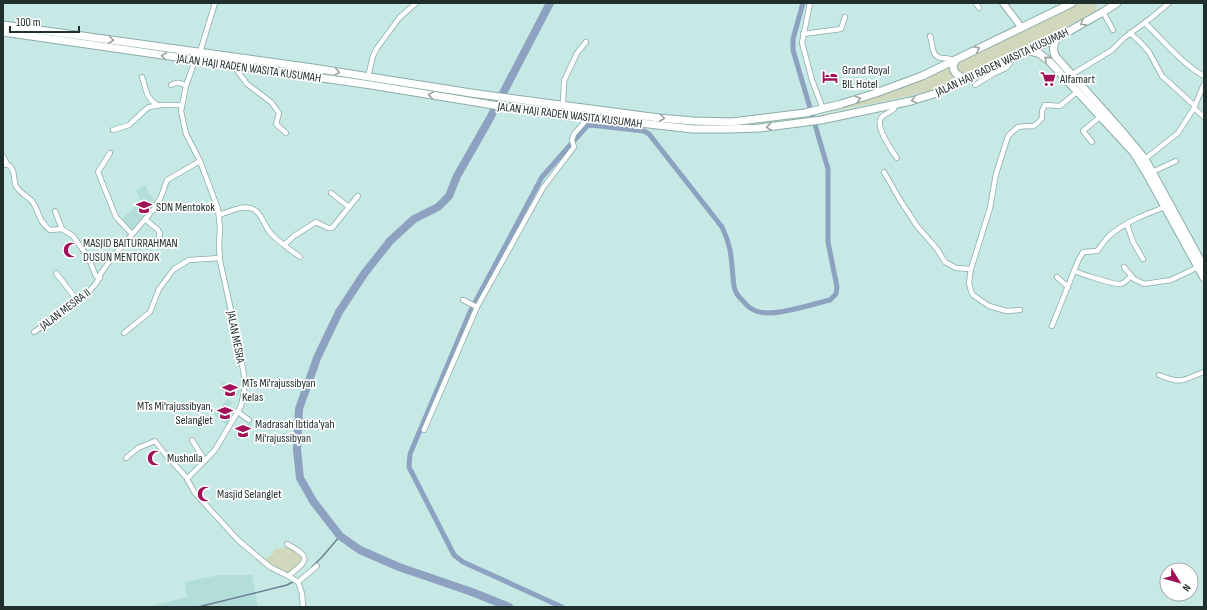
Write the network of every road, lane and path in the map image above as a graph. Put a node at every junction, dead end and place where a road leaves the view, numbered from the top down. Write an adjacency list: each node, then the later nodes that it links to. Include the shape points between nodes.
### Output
1 (215, 3): 27 (street)
2 (416, 3): 36 (street, via 400,17 377,48)
3 (810, 3): 20 (street)
4 (976, 3): 10 (street)
5 (1003, 3): 16 (main road)
6 (1072, 3): 16 (highway, JALAN HAJI RADEN WASITA KUSUMAH)
7 (1117, 3): 11 (highway, JALAN HAJI RADEN WASITA KUSUMAH)
8 (1159, 3): 12 (street)
9 (1169, 3): 12 (street)
10 (979, 8)
11 (1106, 8): 17 (street); 22 (highway, JALAN HAJI RADEN WASITA KUSUMAH, one-way to 22)
12 (1162, 8): 14 (street)
13 (845, 17): 20 (street, via 841,29)
14 (1145, 23): 19 (street); 34 (street, via 1166,46)
15 (3, 25): 23 (highway, JALAN HAJI RADEN WASITA KUSUMAH, one-way to 23)
16 (1022, 28): 29 (highway, JALAN HAJI RADEN WASITA KUSUMAH, one-way to 16)
17 (1113, 30)
18 (3, 32): 26 (highway, JALAN HAJI RADEN WASITA KUSUMAH)
19 (1130, 33): 33 (street, via 1108,53); 47 (street, via 1149,52 1162,76)
20 (803, 34): 48 (street, via 802,43)
21 (930, 36): 29 (street, via 932,50 938,58)
22 (1057, 38): 25 (highway, JALAN HAJI RADEN WASITA KUSUMAH); 33 (highway, via 1053,46 1054,53)
23 (131, 42): 26 (highway); 27 (highway, JALAN HAJI RADEN WASITA KUSUMAH)
24 (586, 42): 43 (street, via 564,81)
25 (1030, 50): 28 (highway, JALAN HAJI RADEN WASITA KUSUMAH); 42 (highway, one-way to 25, via 1044,56)
26 (129, 51): 30 (highway, JALAN HAJI RADEN WASITA KUSUMAH, one-way to 26)
27 (200, 52): 31 (highway, JALAN HAJI RADEN WASITA KUSUMAH)
28 (1011, 59): 37 (highway, JALAN HAJI RADEN WASITA KUSUMAH); 40 (street, via 1006,68)
29 (955, 60): 37 (highway, via 955,73); 48 (highway, JALAN HAJI RADEN WASITA KUSUMAH, one-way to 29, via 895,87)
30 (194, 62): 32 (highway, JALAN HAJI RADEN WASITA KUSUMAH); 41 (street, JALAN MESRA)
31 (248, 63): 32 (highway, JALAN HAJI RADEN WASITA KUSUMAH); 36 (highway, JALAN HAJI RADEN WASITA KUSUMAH, one-way to 36, via 313,68); 50 (highway, JALAN HAJI RADEN WASITA KUSUMAH, one-way to 31, via 470,102)
32 (233, 65): 55 (street, via 249,86 274,105 279,113 276,124)
33 (1071, 75): 49 (highway)
34 (1204, 76)
35 (142, 77): 46 (street, via 148,97)
36 (368, 77): 43 (highway, JALAN HAJI RADEN WASITA KUSUMAH)
37 (966, 79): 44 (highway, JALAN HAJI RADEN WASITA KUSUMAH, one-way to 44, via 937,93)
38 (1204, 84): 47 (street)
39 (171, 85): 41 (street, via 180,82)
40 (975, 85)
41 (186, 86): 45 (street, JALAN MESRA)
42 (1078, 91): 49 (highway); 84 (street, via 1060,106 1045,105 1042,118 1034,126 1018,127 1008,136)
43 (563, 104): 52 (highway, JALAN HAJI RADEN WASITA KUSUMAH, one-way to 52)
44 (895, 104): 53 (highway, JALAN HAJI RADEN WASITA KUSUMAH, one-way to 53, via 821,120 760,128); 59 (street, via 894,109 883,117 880,123 883,134)
45 (182, 105): 46 (street); 61 (street, JALAN MESRA, via 186,134)
46 (158, 106): 54 (street, via 144,110 129,126)
47 (1194, 107): 51 (street); 60 (street, via 1178,133)
48 (821, 109): 52 (highway, JALAN HAJI RADEN WASITA KUSUMAH, via 732,122)
49 (1100, 112): 56 (street, via 1083,131); 60 (highway); 69 (highway, via 1134,153)
50 (589, 117): 53 (highway, JALAN HAJI RADEN WASITA KUSUMAH); 94 (street, via 577,130 570,153 543,188)
51 (1204, 117)
52 (693, 121): 53 (highway)
53 (692, 129)
54 (113, 130)
55 (286, 133)
56 (1092, 142)
57 (110, 153): 75 (street, via 98,172 116,217)
58 (3, 156): 63 (street)
59 (897, 158)
60 (1145, 159): 65 (highway)
61 (200, 161): 71 (street, JALAN MESRA); 72 (street, JALAN MESRA II, via 167,180 158,202)
62 (1176, 161): 65 (street)
63 (5, 165): 74 (street, via 10,166 17,187 32,201 42,223 50,230)
64 (884, 172): 84 (street, via 917,226 945,262 956,268)
65 (1152, 172): 76 (highway)
66 (331, 193): 68 (street)
67 (358, 196): 68 (street)
68 (349, 207): 78 (street, via 332,228 316,222)
69 (1165, 207): 73 (street); 76 (highway)
70 (55, 211): 74 (street)
71 (219, 215): 78 (street, via 242,207 251,208 260,215 268,231); 80 (street, JALAN MESRA)
72 (145, 219): 75 (street, JALAN MESRA II); 77 (street, via 158,230)
73 (1126, 224): 81 (street); 85 (street, via 1110,235 1097,251 1083,252)
74 (62, 229): 89 (street, via 77,240 90,259 96,276)
75 (132, 234): 89 (street, JALAN MESRA II, via 101,273)
76 (1184, 235): 83 (highway)
77 (158, 240)
78 (285, 244): 79 (street)
79 (300, 257)
80 (220, 258): 98 (street, via 186,261 174,268 159,289 151,311); 101 (street, JALAN MESRA, via 244,375 243,402)
81 (1143, 259)
82 (1124, 267): 87 (street)
83 (1201, 267): 87 (street, via 1171,280 1147,284); 90 (highway)
84 (971, 269): 95 (street, via 972,295 988,306 1006,311)
85 (1074, 271): 87 (street, via 1118,284 1124,283); 91 (street)
86 (56, 273): 92 (street)
87 (1131, 276)
88 (1056, 277): 91 (street)
89 (100, 278): 92 (street, JALAN MESRA II, via 88,293)
90 (1204, 278)
91 (1068, 287): 96 (street)
92 (77, 300): 97 (street, JALAN MESRA II)
93 (463, 300): 94 (street)
94 (477, 307): 103 (street)
95 (1020, 310)
96 (1052, 326)
97 (34, 332)
98 (124, 333)
99 (1204, 372): 100 (street, via 1181,381)
100 (1159, 375)
101 (238, 412): 102 (street); 106 (street, JALAN MESRA)
102 (249, 420)
103 (424, 430)
104 (192, 440): 106 (street)
105 (126, 458): 107 (street, via 138,448 155,440)
106 (205, 462): 107 (street, JALAN MESRA)
107 (187, 478): 110 (street, via 195,493 238,540 270,567)
108 (287, 544): 110 (street, via 303,554 304,558 302,566)
109 (317, 566): 111 (street)
110 (289, 576): 111 (street)
111 (297, 581): 112 (street, via 302,593)
112 (302, 607)

